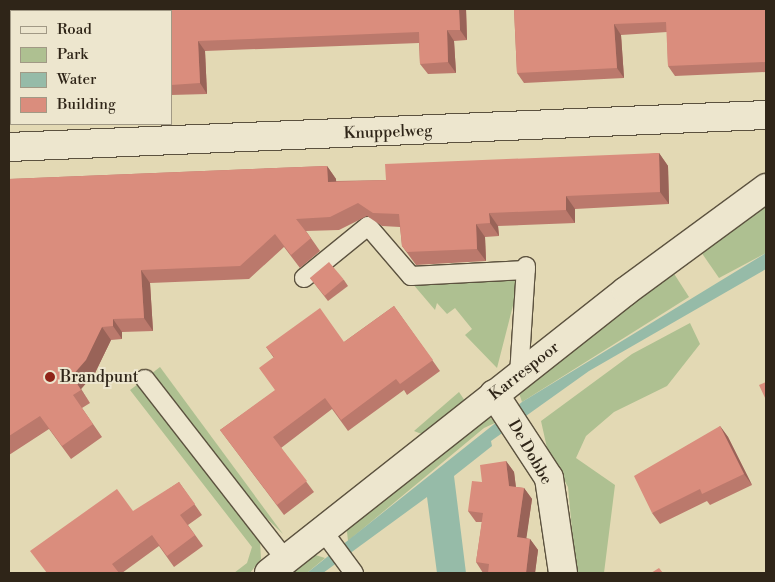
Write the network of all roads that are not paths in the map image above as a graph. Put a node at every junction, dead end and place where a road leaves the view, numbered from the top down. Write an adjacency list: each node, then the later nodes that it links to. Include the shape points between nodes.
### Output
1 (766, 115): 2 (street, Knuppelweg)
2 (9, 147)
3 (766, 188): 5 (street, Karrespoor)
4 (304, 278): 5 (lane, via 368,226 411,276 526,268)
5 (519, 375): 7 (street, Karrespoor)
6 (145, 379): 9 (lane, Karrespoor)
7 (505, 410): 8 (street, Karrespoor); 11 (street, De Dobbe, via 551,484)
8 (323, 530): 9 (street, Karrespoor); 10 (lane)
9 (278, 566)
10 (354, 573)
11 (563, 573)

